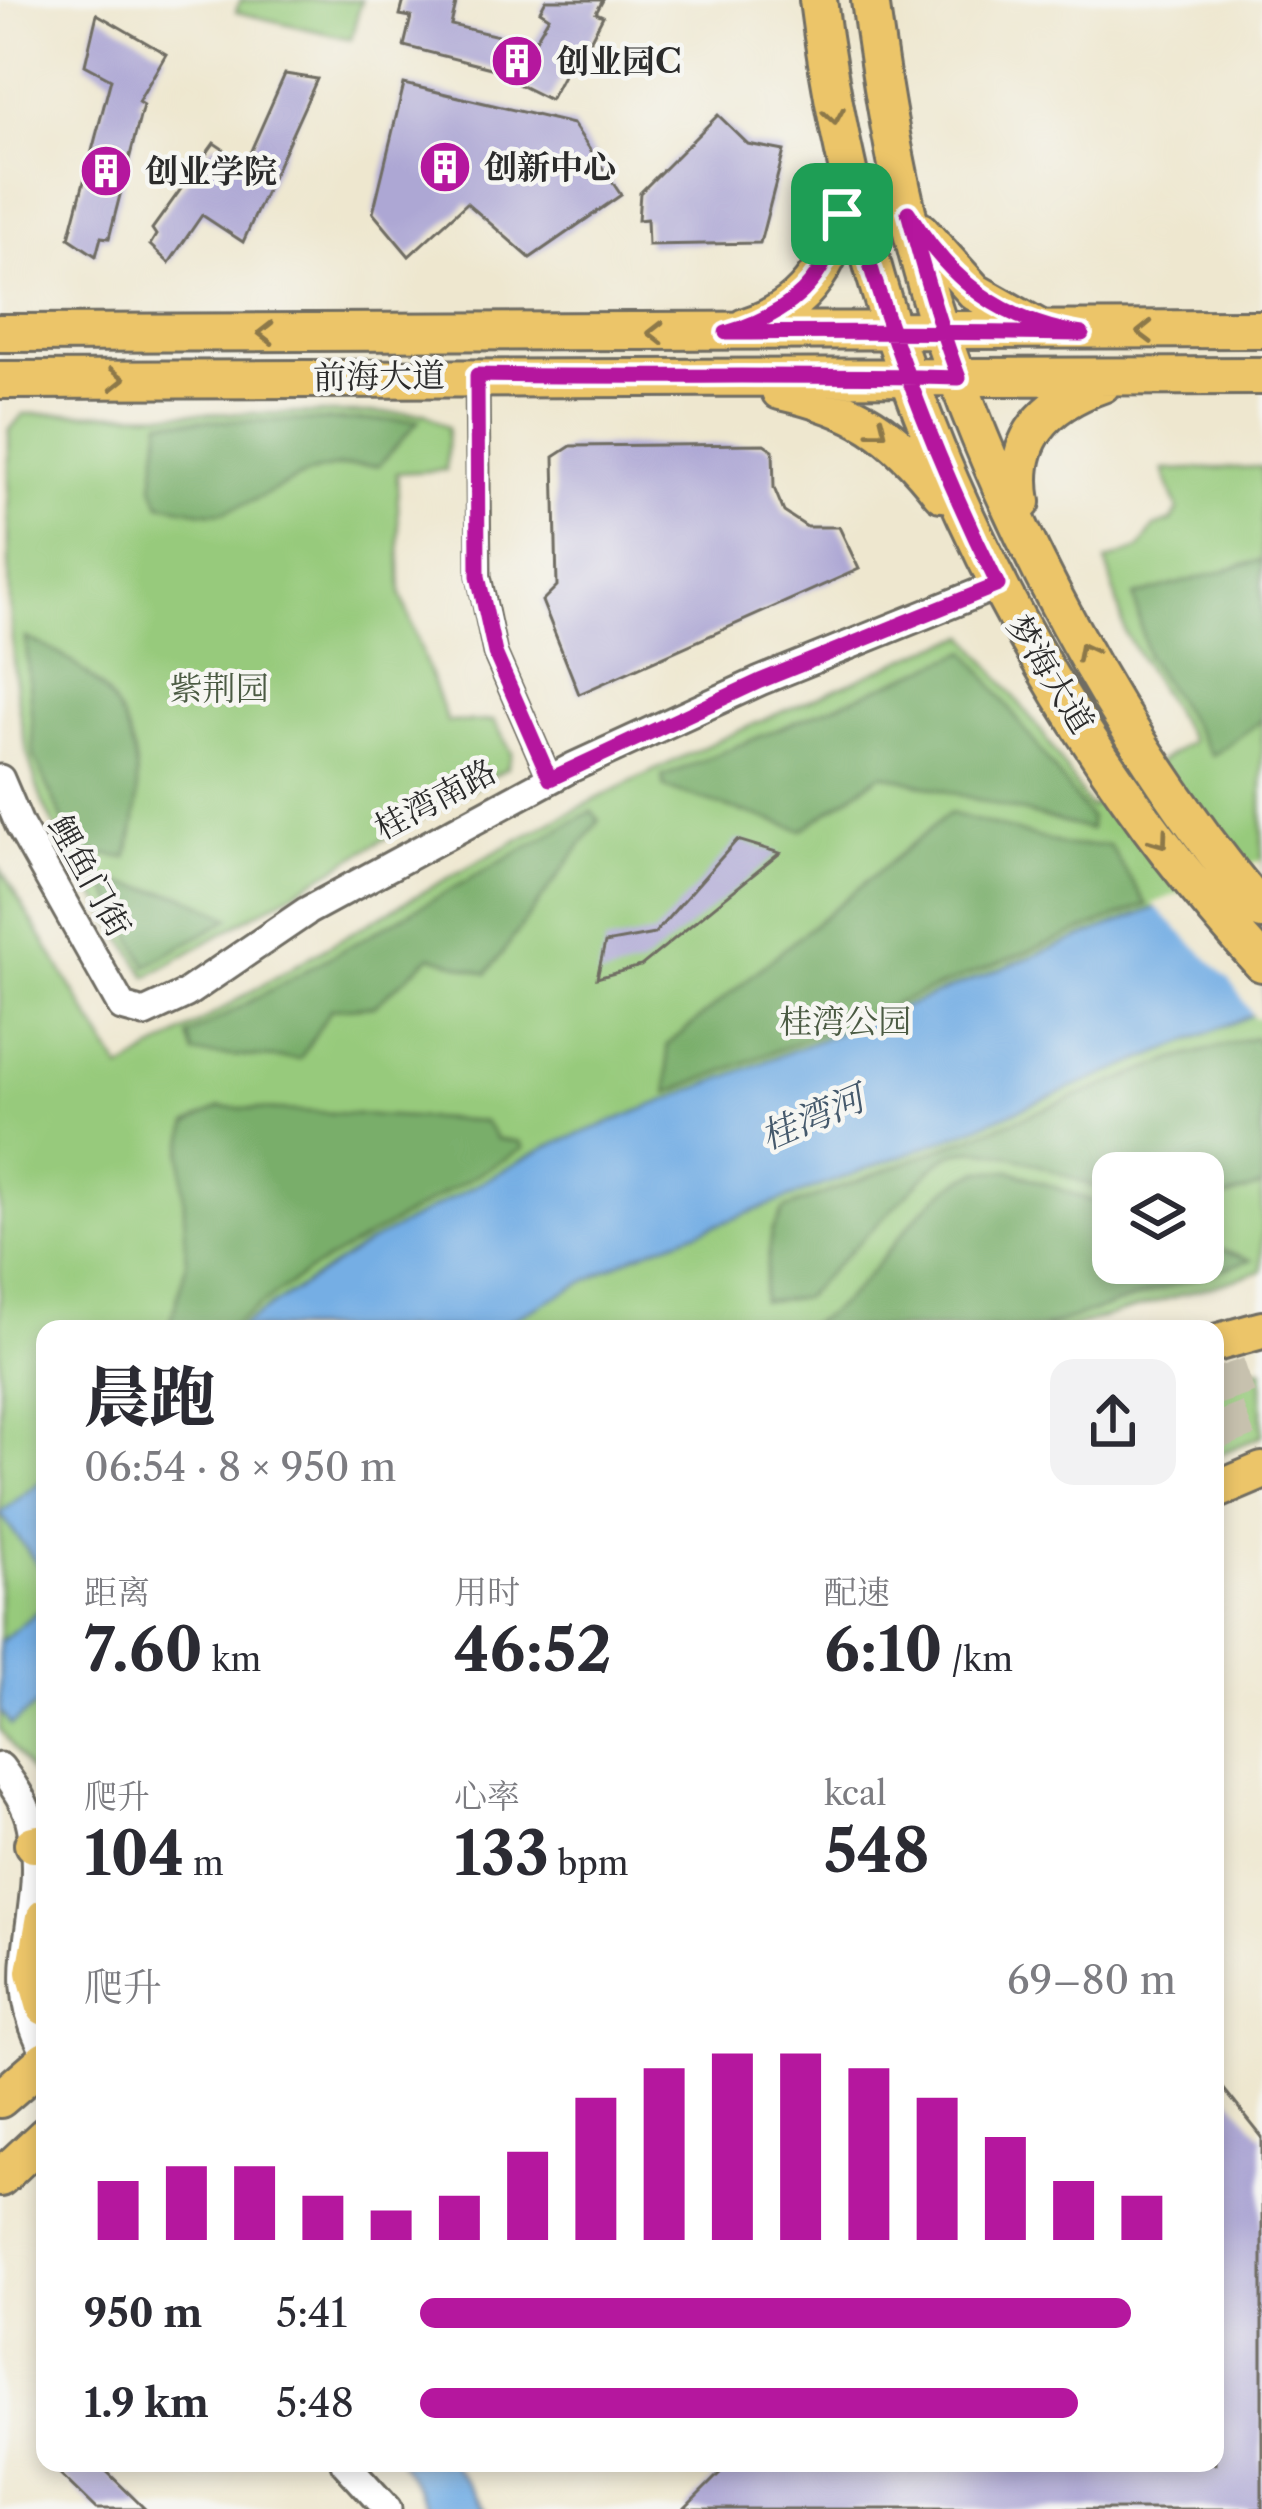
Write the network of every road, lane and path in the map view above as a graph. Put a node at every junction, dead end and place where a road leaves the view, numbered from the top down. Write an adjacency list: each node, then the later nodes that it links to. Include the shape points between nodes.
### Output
1 (818, 0): 3 (main road, 梦海大道, one-way to 3)
2 (870, 0): 4 (main road, 梦海大道)
3 (848, 185): 6 (main road, 梦海大道); 9 (main road, via 836,242 817,280 781,311)
4 (908, 212): 7 (main road, 梦海大道); 10 (main road, via 947,267 994,306 1040,328)
5 (1262, 329): 10 (main road, 前海大道, one-way to 10)
6 (890, 332): 7 (main road, 前海大道); 9 (main road, 前海大道); 13 (main road, 梦海大道)
7 (941, 332): 10 (main road, 前海大道); 14 (main road, 梦海大道)
8 (0, 333): 9 (main road, 前海大道, one-way to 8)
9 (726, 333)
10 (1082, 334)
11 (477, 375): 15 (main road, 前海大道); 17 (main road, 前海大道, one-way to 11); 23 (street, via 478,576 495,653)
12 (1262, 376): 16 (main road, 前海大道)
13 (908, 377): 14 (main road, 前海大道); 15 (main road, 前海大道); 18 (main road, 梦海大道)
14 (959, 378): 16 (main road, 前海大道); 19 (main road, 梦海大道)
15 (730, 379): 18 (main road, one-way to 18, via 834,404 872,423)
16 (1116, 379): 19 (main road, via 1061,402 1027,436 1018,483)
17 (0, 380)
18 (973, 534): 20 (main road, 梦海大道)
19 (1039, 557): 21 (main road, 梦海大道, one-way to 19)
20 (998, 585): 21 (main road, 梦海大道); 23 (street, 桂湾南路, via 778,673)
21 (1109, 734): 24 (main road, 梦海大道); 25 (main road, 梦海大道, one-way to 25, via 1181,868)
22 (0, 779): 26 (street, 鲤鱼门街)
23 (550, 779): 26 (street, 桂湾南路, via 307,910 162,1007 135,1013)
24 (1262, 911)
25 (1262, 963)
26 (122, 1006)
27 (1262, 1330): 28 (main road)
28 (1224, 1341)
29 (1262, 1471): 30 (main road)
30 (1224, 1487)
31 (1, 1768): 32 (street)
32 (36, 1835)
33 (36, 1859): 34 (street, via 13,1984)
34 (36, 2042)
35 (36, 2065): 36 (main road)
36 (0, 2099)
37 (36, 2144): 38 (main road)
38 (0, 2178)
39 (353, 2472): 40 (street)
40 (387, 2509)

